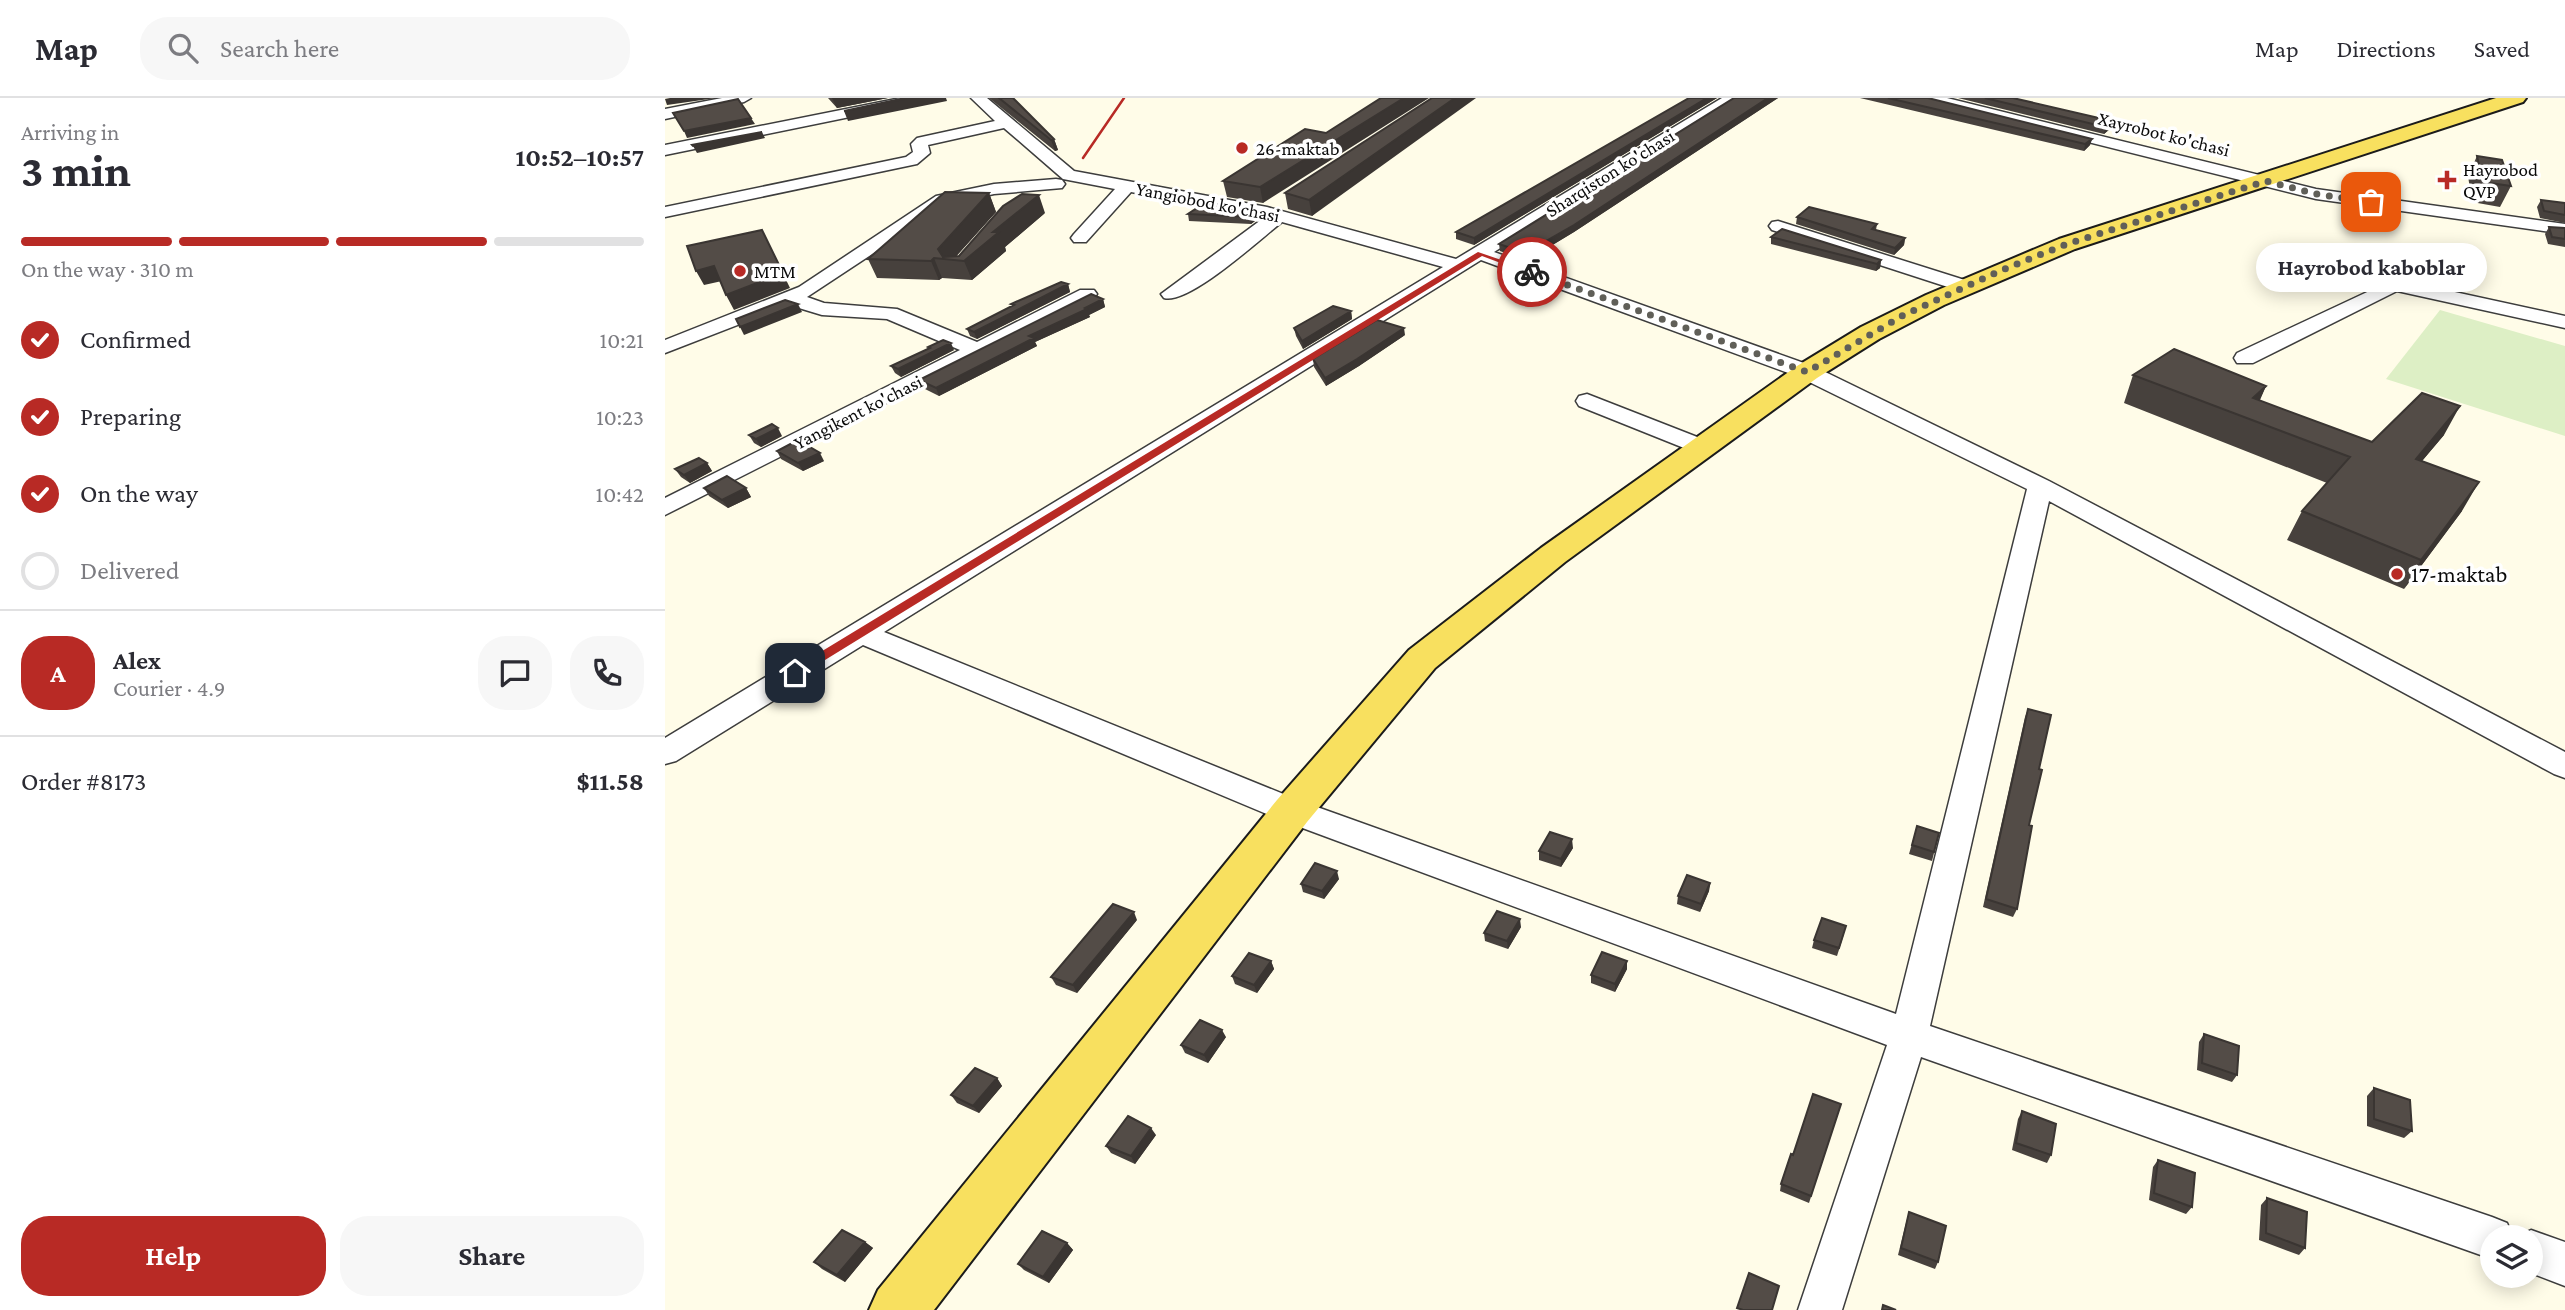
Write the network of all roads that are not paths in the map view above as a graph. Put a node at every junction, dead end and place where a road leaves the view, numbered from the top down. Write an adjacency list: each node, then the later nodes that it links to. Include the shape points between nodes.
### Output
1 (744, 98): 7 (street)
2 (923, 98): 9 (street)
3 (978, 98): 8 (street, Yangiobod ko'chasi)
4 (1732, 98): 20 (street, Sharqiston ko'chasi)
5 (1929, 98): 11 (street, Xayrobot ko'chasi)
6 (2516, 98): 11 (main road)
7 (665, 114)
8 (1006, 123): 10 (street, Yangiobod ko'chasi); 15 (street, via 923,141 919,144 922,153 911,161)
9 (665, 150)
10 (1062, 180): 12 (street, Yangiobod ko'chasi); 14 (street); 23 (street, via 943,200)
11 (2266, 181): 18 (street, Xayrobot ko'chasi, via 2316,194); 22 (main road, via 2067,244)
12 (1127, 186): 16 (street, Yangiobod ko'chasi); 19 (street)
13 (1289, 198): 16 (street)
14 (1024, 205)
15 (665, 212)
16 (1273, 214): 21 (street, Yangiobod ko'chasi); 25 (street, via 1195,280)
17 (1778, 226): 22 (street)
18 (2565, 229)
19 (1080, 238)
20 (1481, 254): 21 (street, Sharqiston ko'chasi); 30 (street)
21 (1460, 266): 35 (street, Sharqiston ko'chasi)
22 (1964, 286): 30 (main road, via 1870,333)
23 (797, 294): 27 (street); 28 (street, via 822,309 890,313)
24 (1087, 294): 28 (street, Yangikent ko'chasi)
25 (1171, 294)
26 (2565, 322): 29 (street, via 2395,285)
27 (665, 347)
28 (978, 350): 34 (street, Yangikent ko'chasi)
29 (2245, 358)
30 (1807, 372): 32 (main road); 33 (street)
31 (1587, 401): 32 (street)
32 (1702, 447): 38 (main road, via 1500,595 1422,659)
33 (2040, 486): 37 (street); 39 (street)
34 (665, 508)
35 (860, 633): 36 (street, Sharqiston ko'chasi); 38 (street)
36 (665, 753)
37 (2565, 766)
38 (1292, 811): 39 (street); 43 (main road)
39 (1909, 1037): 40 (street); 44 (street)
40 (2480, 1234)
41 (2543, 1256): 42 (street)
42 (2565, 1264)
43 (898, 1310)
44 (1820, 1310)

